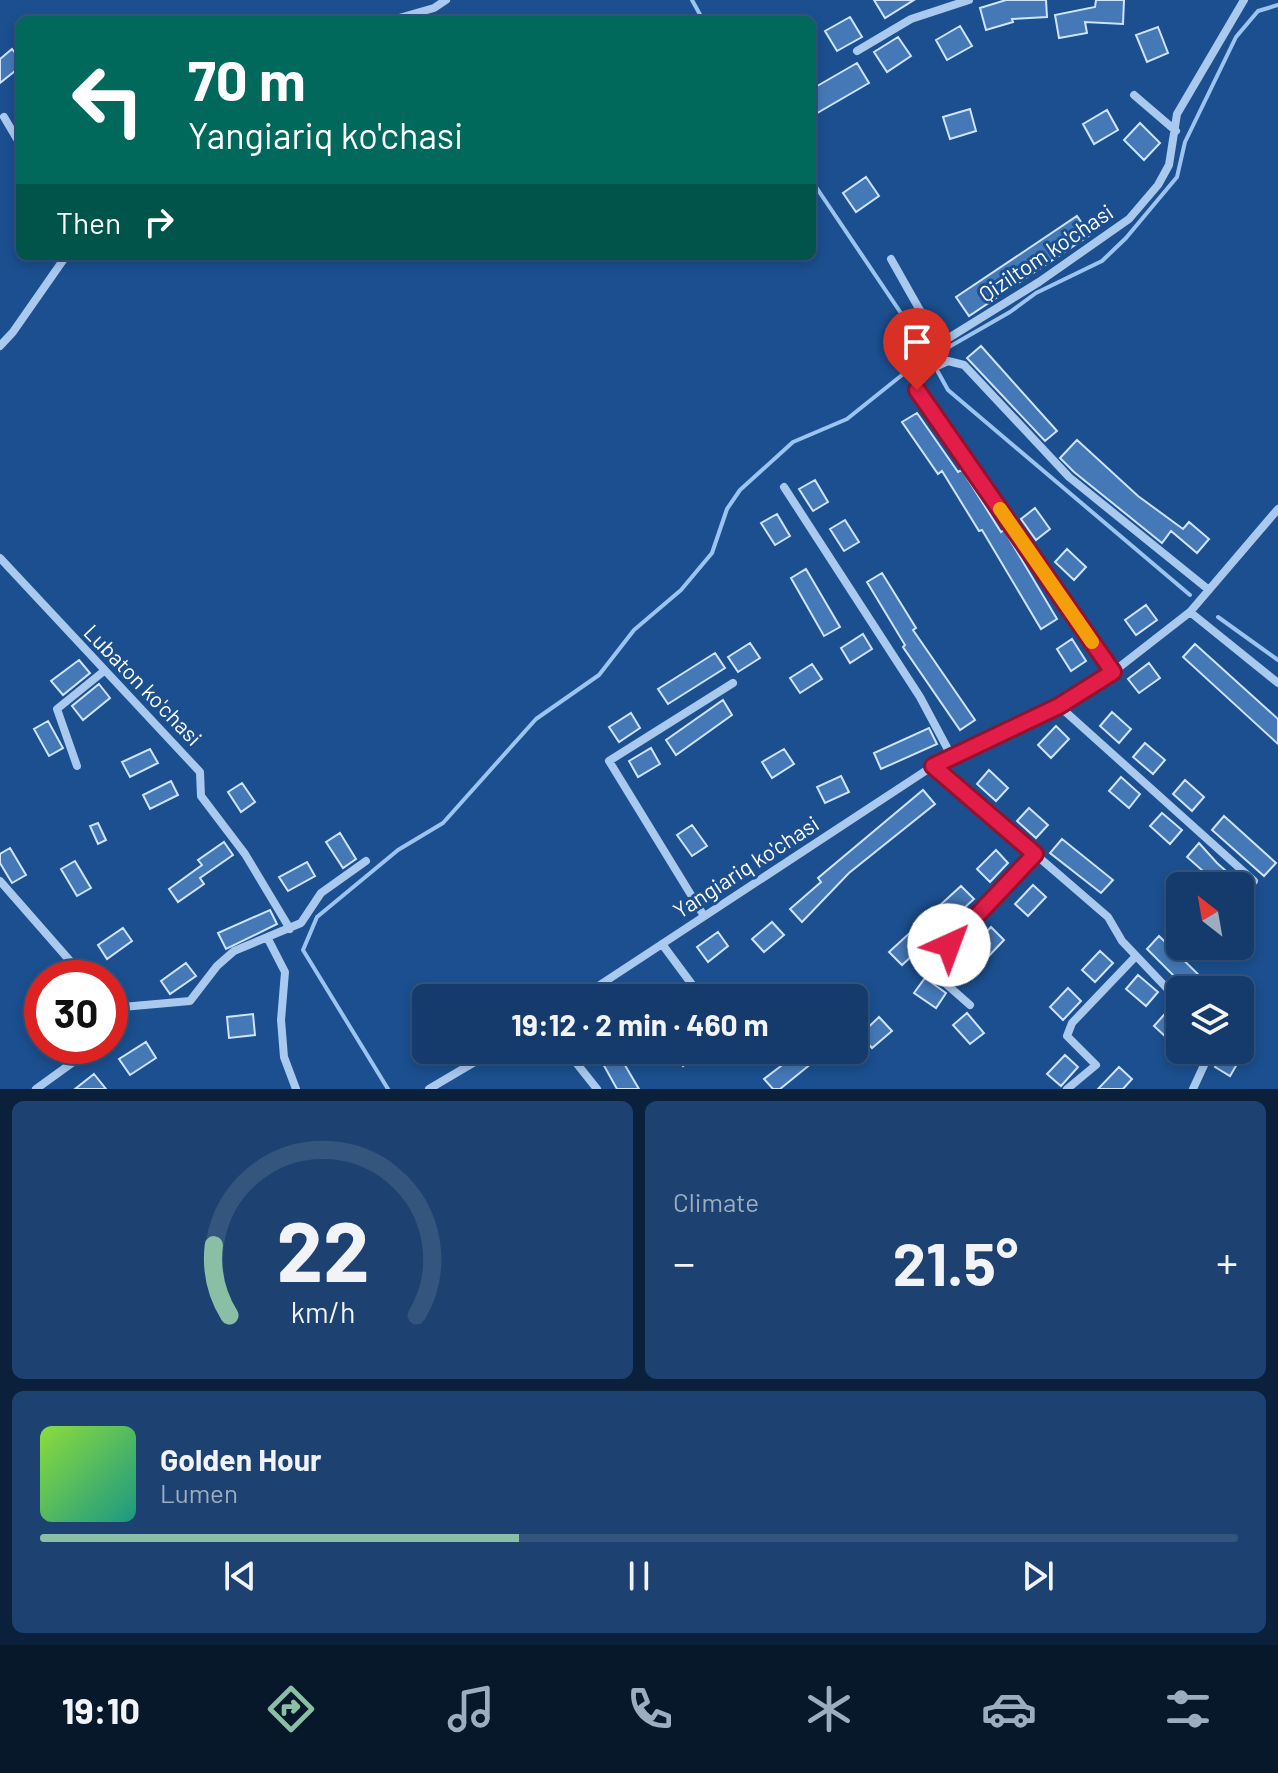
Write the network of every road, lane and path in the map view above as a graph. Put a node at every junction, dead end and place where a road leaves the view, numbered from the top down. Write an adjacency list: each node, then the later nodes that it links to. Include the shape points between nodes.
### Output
1 (446, 0): 4 (street)
2 (969, 0): 5 (street, via 911,19)
3 (1244, 0): 8 (street, Qiziltom ko'chasi, via 1177,114)
4 (406, 16)
5 (857, 51)
6 (1134, 95): 8 (street)
7 (4, 117): 9 (street)
8 (1176, 131): 10 (street, Qiziltom ko'chasi, via 1169,165 1129,219 939,344)
9 (16, 137)
10 (891, 259)
11 (63, 260): 12 (street)
12 (0, 346)
13 (784, 487): 23 (street, via 920,697)
14 (1278, 509): 16 (street)
15 (0, 558): 18 (street, Lubaton ko'chasi)
16 (1209, 590): 17 (street, Yangiariq ko'chasi); 19 (street, via 1069,477 964,365 948,361 924,372 917,390)
17 (1190, 612): 19 (street, Yangiariq ko'chasi); 21 (street)
18 (104, 671): 24 (street, via 57,709); 31 (street, Lubaton ko'chasi, via 200,772 201,796 245,854)
19 (1113, 672): 22 (street, Yangiariq ko'chasi)
20 (733, 683): 30 (street, via 609,761)
21 (1278, 683)
22 (1059, 706): 23 (street, Yangiariq ko'chasi); 28 (street)
23 (952, 757): 25 (street, Yangiariq ko'chasi)
24 (77, 766)
25 (933, 766): 26 (street); 30 (street, Yangiariq ko'chasi)
26 (1035, 854): 34 (street, via 1108,917); 39 (street, via 928,968)
27 (366, 861): 31 (street, via 321,893 301,923)
28 (1244, 872)
29 (0, 881): 35 (street)
30 (704, 916): 33 (street, Yangiariq ko'chasi)
31 (290, 929): 32 (street)
32 (268, 939): 40 (street, via 234,951 190,1001); 46 (street, via 285,972 284,1057)
33 (662, 944): 36 (street, Yangiariq ko'chasi); 37 (street)
34 (1136, 956): 38 (street); 49 (street, via 1072,1023 1067,1036 1096,1065)
35 (69, 960)
36 (601, 984)
37 (692, 984)
38 (1166, 987)
39 (970, 1005)
40 (128, 1007)
41 (71, 1064): 45 (street)
42 (471, 1064): 47 (street)
43 (577, 1064): 48 (street)
44 (1205, 1064): 50 (street)
45 (36, 1089)
46 (296, 1089)
47 (429, 1089)
48 (597, 1089)
49 (1067, 1089)
50 (1193, 1089)

